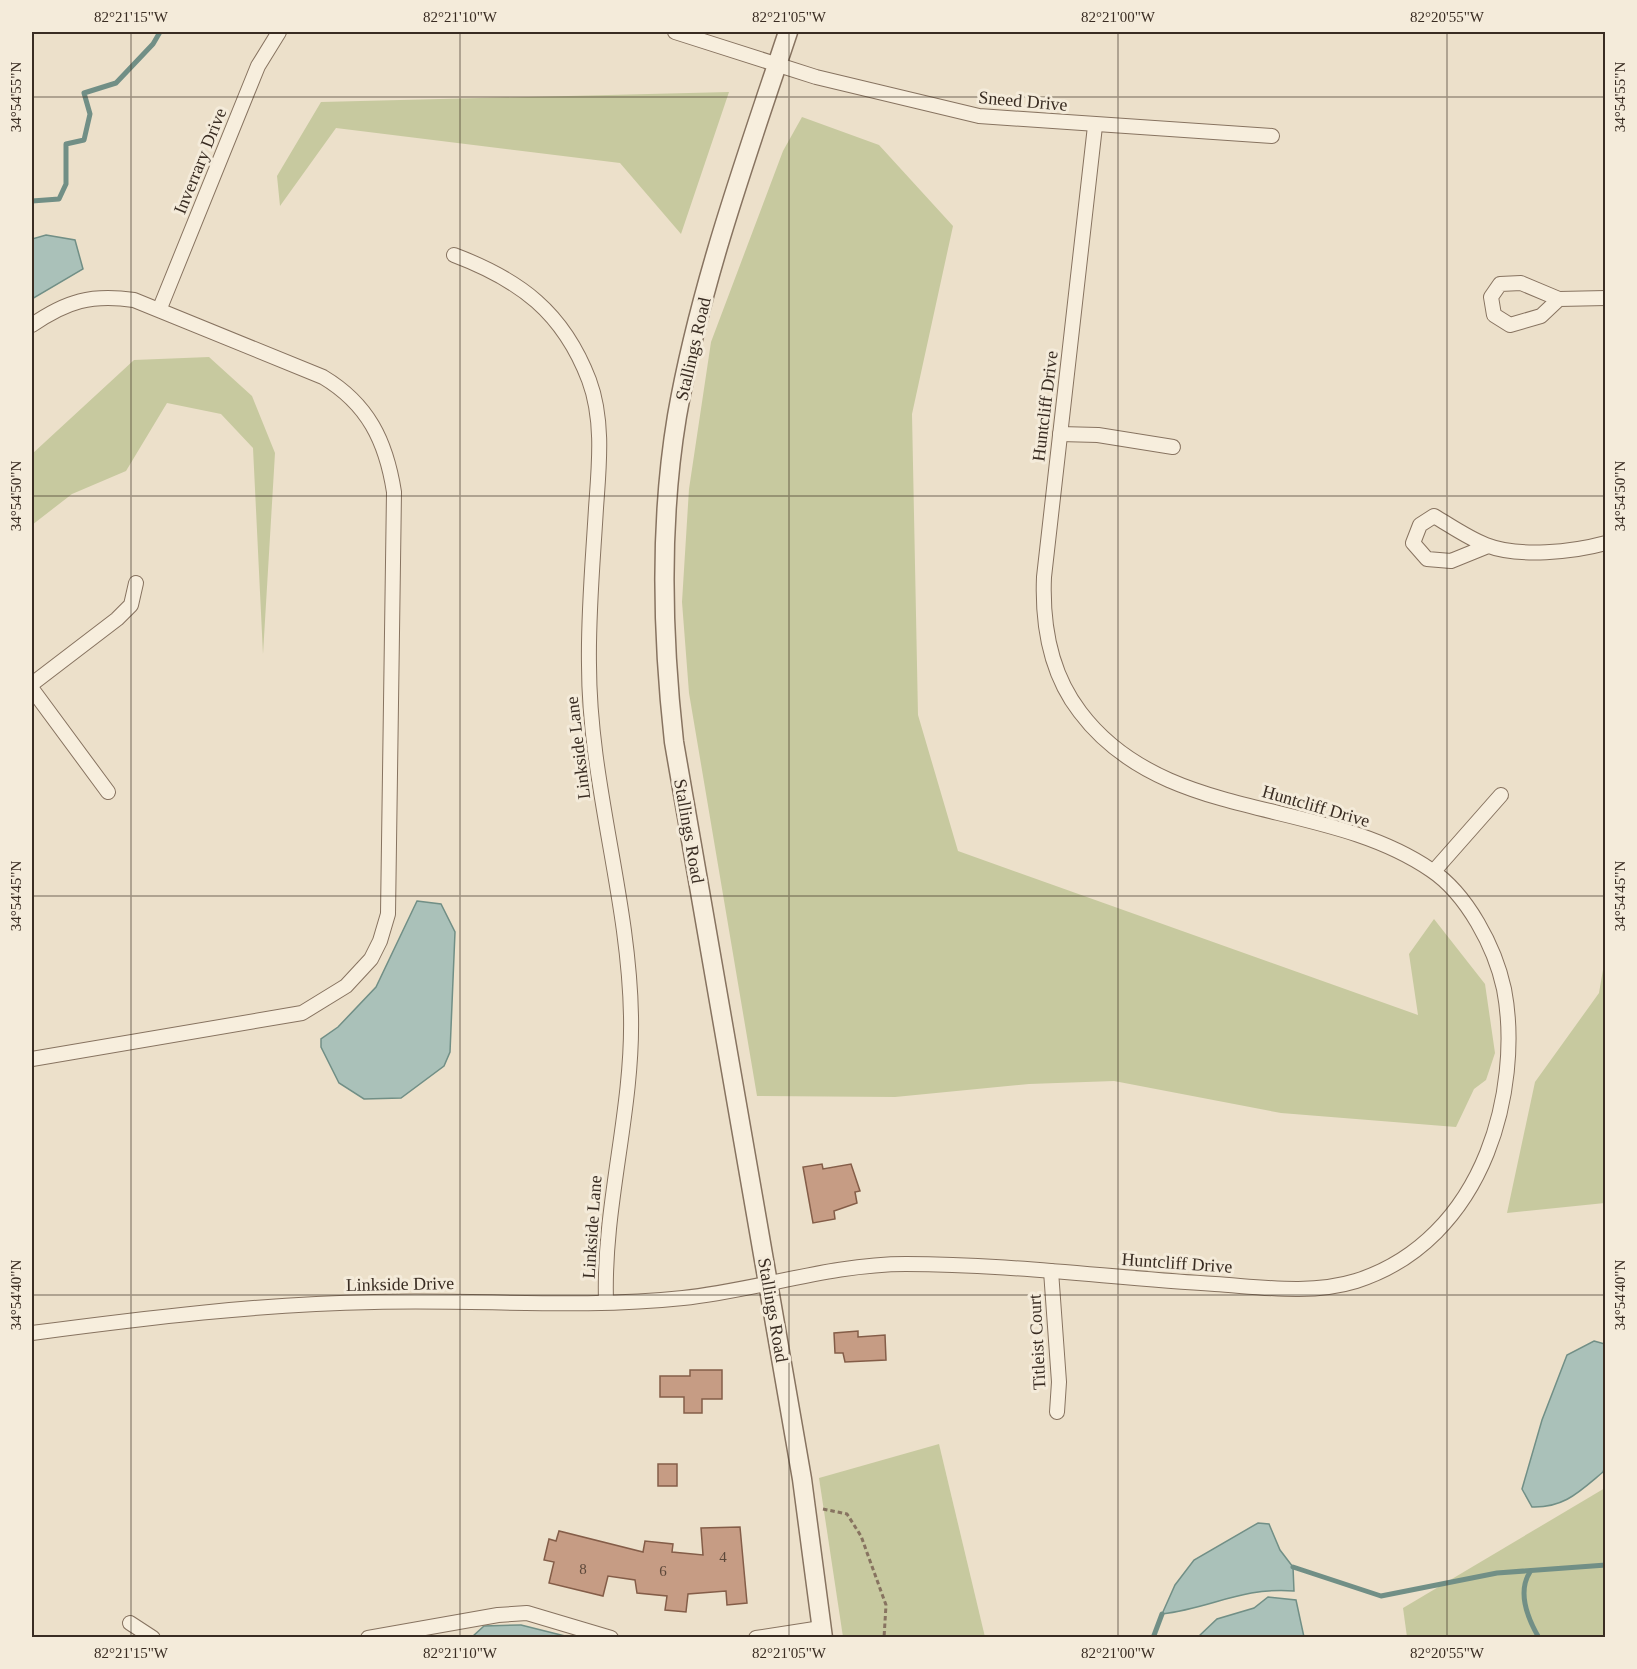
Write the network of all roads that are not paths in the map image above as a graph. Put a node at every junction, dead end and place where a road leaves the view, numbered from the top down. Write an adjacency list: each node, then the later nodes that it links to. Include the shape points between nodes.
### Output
1 (279, 32): 10 (street, Inverrary Drive, via 258,66)
2 (675, 32): 4 (street)
3 (788, 32): 4 (street, Stallings Road)
4 (777, 64): 5 (street, Sneed Drive, via 979,116); 23 (street, Stallings Road, via 713,265 687,366 670,470 664,584 666,666 674,742)
5 (1095, 126): 6 (street, Sneed Drive); 12 (street, Huntcliff Drive)
6 (1272, 136)
7 (454, 255): 24 (street, Linkside Lane, via 509,279 550,315 579,357 597,408 599,455 588,643 589,696 626,954 631,1015 628,1083 606,1237)
8 (1605, 297): 9 (street)
9 (1559, 299): 9 (street, via 1541,316 1510,326 1494,315 1491,297 1500,284 1521,284)
10 (160, 308): 11 (street, via 106,296 89,298); 21 (street, via 323,377 346,391 381,438 393,492 388,914 371,959 346,986 302,1013)
11 (32, 325)
12 (1060, 434): 13 (street, via 1098,435); 20 (street, Huntcliff Drive, via 1044,577 1044,620 1059,678 1091,727 1125,758 1162,779 1265,811 1351,832)
13 (1173, 447)
14 (1605, 543): 15 (street, via 1573,551)
15 (1488, 546): 15 (street, via 1451,561 1427,559 1413,543 1420,525 1434,516)
16 (136, 583): 17 (street, via 130,605 117,619)
17 (32, 686): 18 (street)
18 (108, 792)
19 (1501, 795): 20 (street)
20 (1434, 871): 22 (street, Huntcliff Drive, via 1466,906 1487,939 1501,977 1508,1022 1504,1091 1492,1141 1471,1188 1440,1230 1388,1269 1325,1287 1185,1282)
21 (32, 1059)
22 (1051, 1271): 23 (street, Huntcliff Drive, via 895,1264); 26 (street, Titleist Court, via 1059,1382)
23 (769, 1284): 24 (street, Linkside Drive, via 683,1298); 28 (street, Stallings Road)
24 (606, 1301): 25 (street, Linkside Drive, via 265,1306)
25 (32, 1333)
26 (1057, 1412)
27 (130, 1623): 29 (street)
28 (822, 1633): 32 (street)
29 (153, 1638)
30 (368, 1638): 31 (street, via 527,1613)
31 (611, 1638)
32 (756, 1638)

